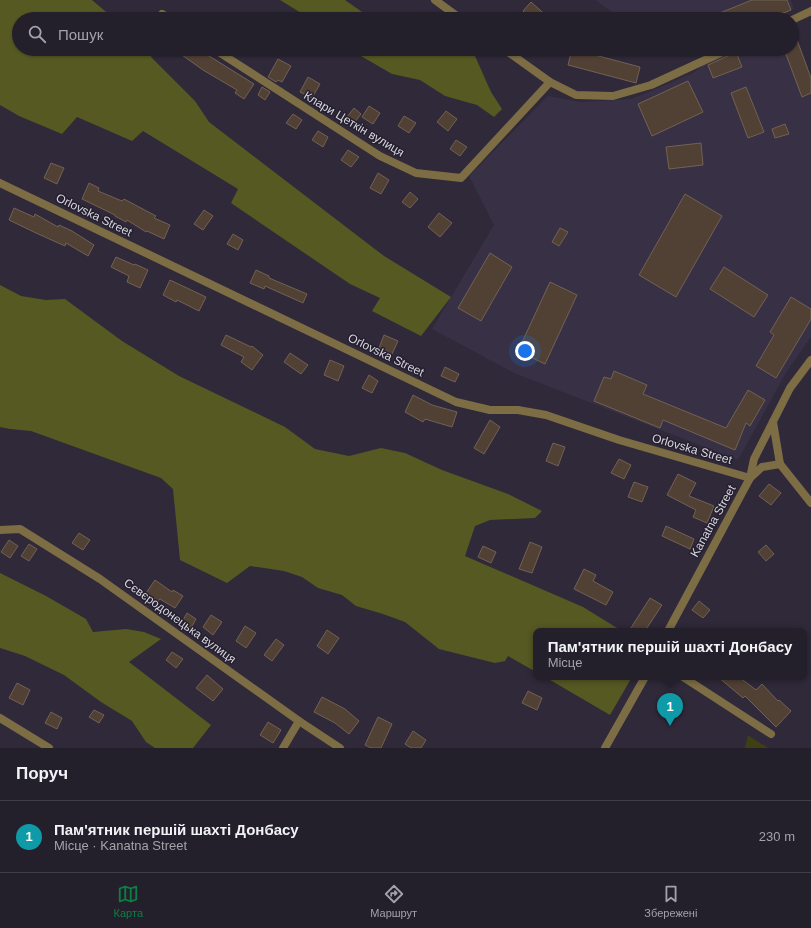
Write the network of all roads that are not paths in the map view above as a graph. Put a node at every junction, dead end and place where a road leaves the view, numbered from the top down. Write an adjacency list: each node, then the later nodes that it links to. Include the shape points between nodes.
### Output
1 (435, 0): 3 (street)
2 (811, 11): 4 (street)
3 (451, 12)
4 (799, 17)
5 (225, 56): 8 (street, Клари Цеткін вулиця, via 380,156 416,173 461,178)
6 (514, 56): 8 (street)
7 (714, 56): 8 (street, via 651,85 613,96 576,95)
8 (550, 82)
9 (0, 183): 13 (street, Orlovska Street, via 456,402 490,410 518,410 546,415 619,440)
10 (811, 360): 11 (street, Kanatna Street, via 790,388)
11 (773, 422): 12 (street); 13 (street, Kanatna Street, via 754,459)
12 (780, 464): 13 (street, via 762,467); 14 (street)
13 (750, 478): 16 (street, Kanatna Street)
14 (811, 503)
15 (0, 530): 20 (street, Сєвєродонецька вулиця, via 20,529 100,579)
16 (670, 628)
17 (643, 680): 25 (street)
18 (689, 680): 21 (street)
19 (0, 718): 22 (street)
20 (299, 721): 23 (street); 24 (street, Сєвєродонецька вулиця)
21 (771, 734)
22 (49, 748)
23 (283, 748)
24 (340, 748)
25 (605, 748)

